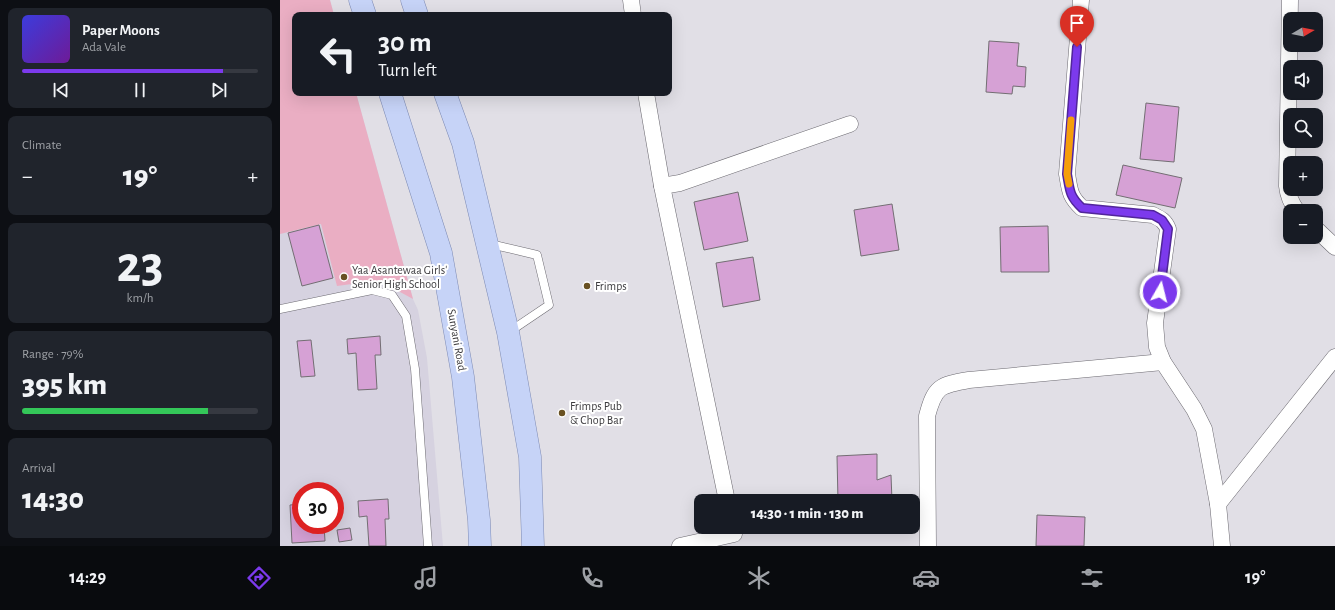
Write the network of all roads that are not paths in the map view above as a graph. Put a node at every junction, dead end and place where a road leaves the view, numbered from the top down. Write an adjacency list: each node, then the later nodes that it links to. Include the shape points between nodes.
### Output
1 (360, 0): 6 (main road)
2 (412, 0): 7 (main road)
3 (631, 0): 8 (street)
4 (1081, 0): 21 (street, via 1067,174 1070,192 1074,201 1082,208 1153,215 1166,223 1168,229 1155,323 1157,347)
5 (1290, 0): 14 (street, via 1287,186)
6 (364, 12)
7 (416, 12)
8 (633, 12)
9 (391, 96): 26 (main road, Sunyani Road, via 441,253 463,377)
10 (446, 96): 16 (main road, via 463,143)
11 (647, 96): 13 (street)
12 (850, 124): 13 (street, via 680,183)
13 (662, 186): 22 (street)
14 (1292, 204)
15 (1323, 236): 17 (street)
16 (487, 244): 19 (main road); 19 (lane, via 537,255 549,305)
17 (1335, 247)
18 (280, 309): 25 (lane, via 372,290 392,295 406,316 415,369)
19 (508, 332): 27 (main road, via 530,457)
20 (1335, 357): 23 (street)
21 (1163, 362): 23 (street, via 1204,429); 29 (street, via 969,380 939,389 927,416)
22 (727, 494)
23 (1218, 504): 30 (street)
24 (734, 536): 28 (street)
25 (428, 546)
26 (480, 546)
27 (533, 546)
28 (680, 546)
29 (928, 546)
30 (1222, 546)

